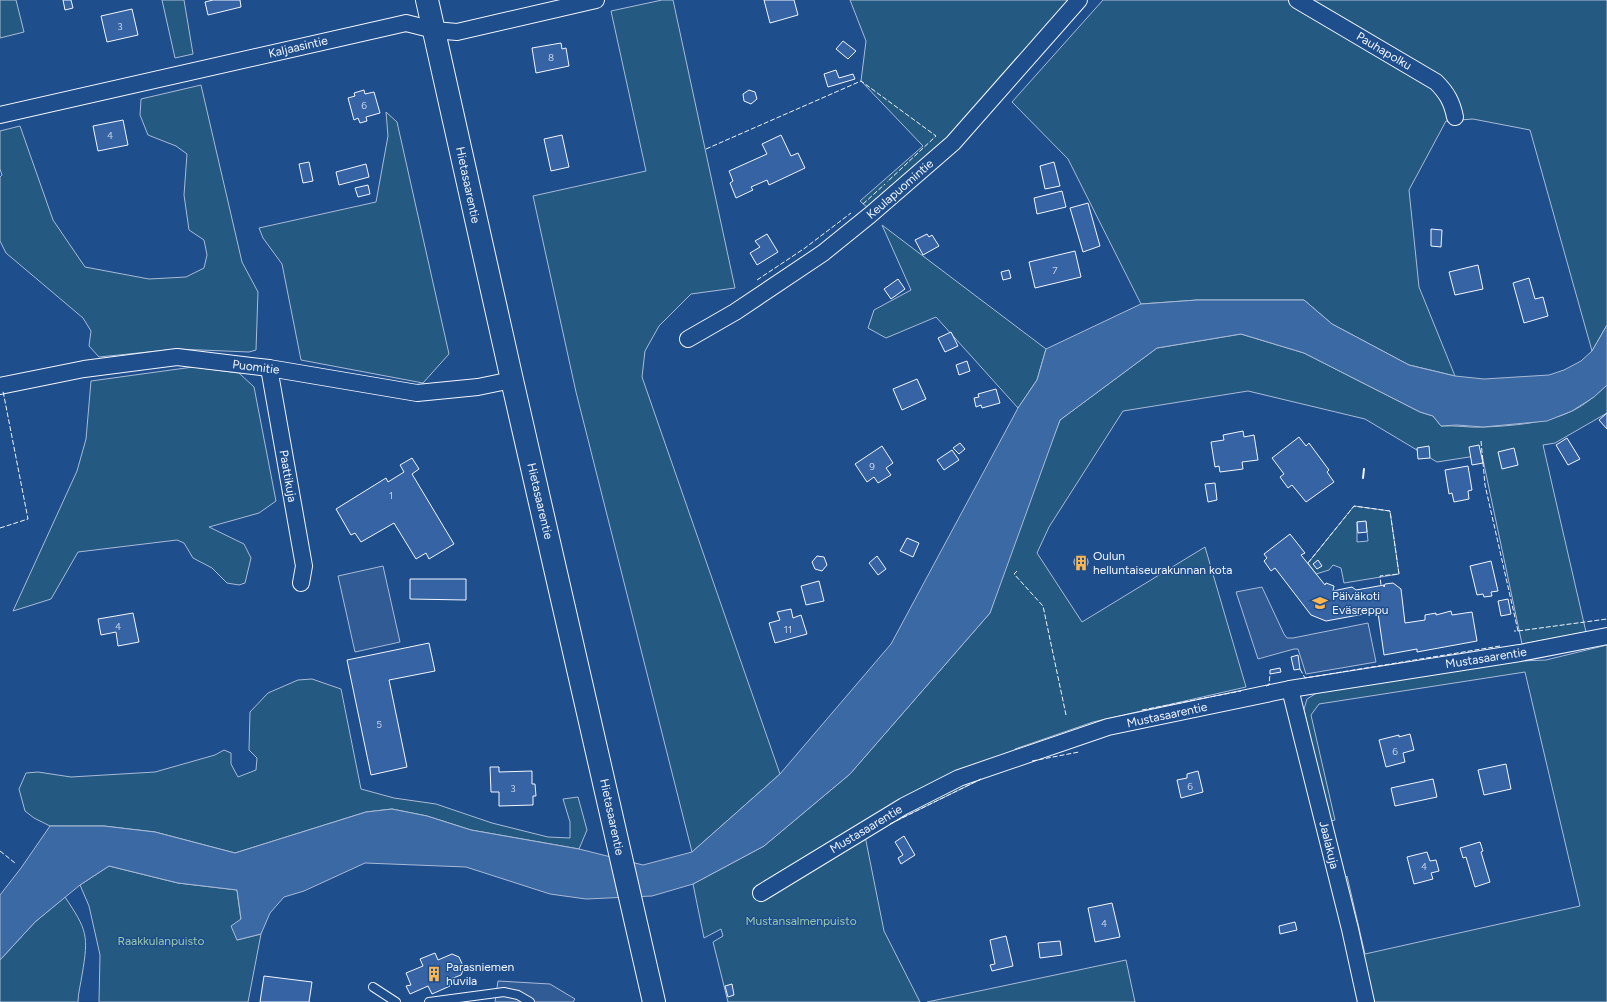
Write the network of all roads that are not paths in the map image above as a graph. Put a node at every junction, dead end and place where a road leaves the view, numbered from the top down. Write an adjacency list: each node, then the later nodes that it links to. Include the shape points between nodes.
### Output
1 (427, 0): 5 (street, Hietasaarentie)
2 (596, 0): 5 (street, Kaljaasintie, via 457,32)
3 (1080, 0): 8 (street, Keulapuomintie, via 953,143 870,216 823,253 735,312)
4 (1297, 0): 7 (street, Pauhapolku, via 1436,82 1452,102)
5 (434, 30): 6 (street, Kaljaasintie, via 406,23 400,24); 10 (street, Hietasaarentie)
6 (0, 115)
7 (1456, 117)
8 (688, 339)
9 (269, 368): 10 (street, Puomitie, via 417,393 478,388); 11 (street, Puomitie, via 177,357 84,369); 12 (street, Paattikuja, via 304,566)
10 (512, 380): 20 (street, Hietasaarentie)
11 (0, 386)
12 (301, 583)
13 (1607, 636): 14 (street, Mustasaarentie, via 1520,653)
14 (1290, 688): 15 (street, Mustasaarentie, via 1108,727 959,778 904,806); 21 (street, Jaalakuja)
15 (761, 893)
16 (373, 987): 17 (lane)
17 (396, 1002)
18 (429, 1002): 19 (lane, via 504,992 518,995)
19 (530, 1002)
20 (654, 1002)
21 (1366, 1002)

